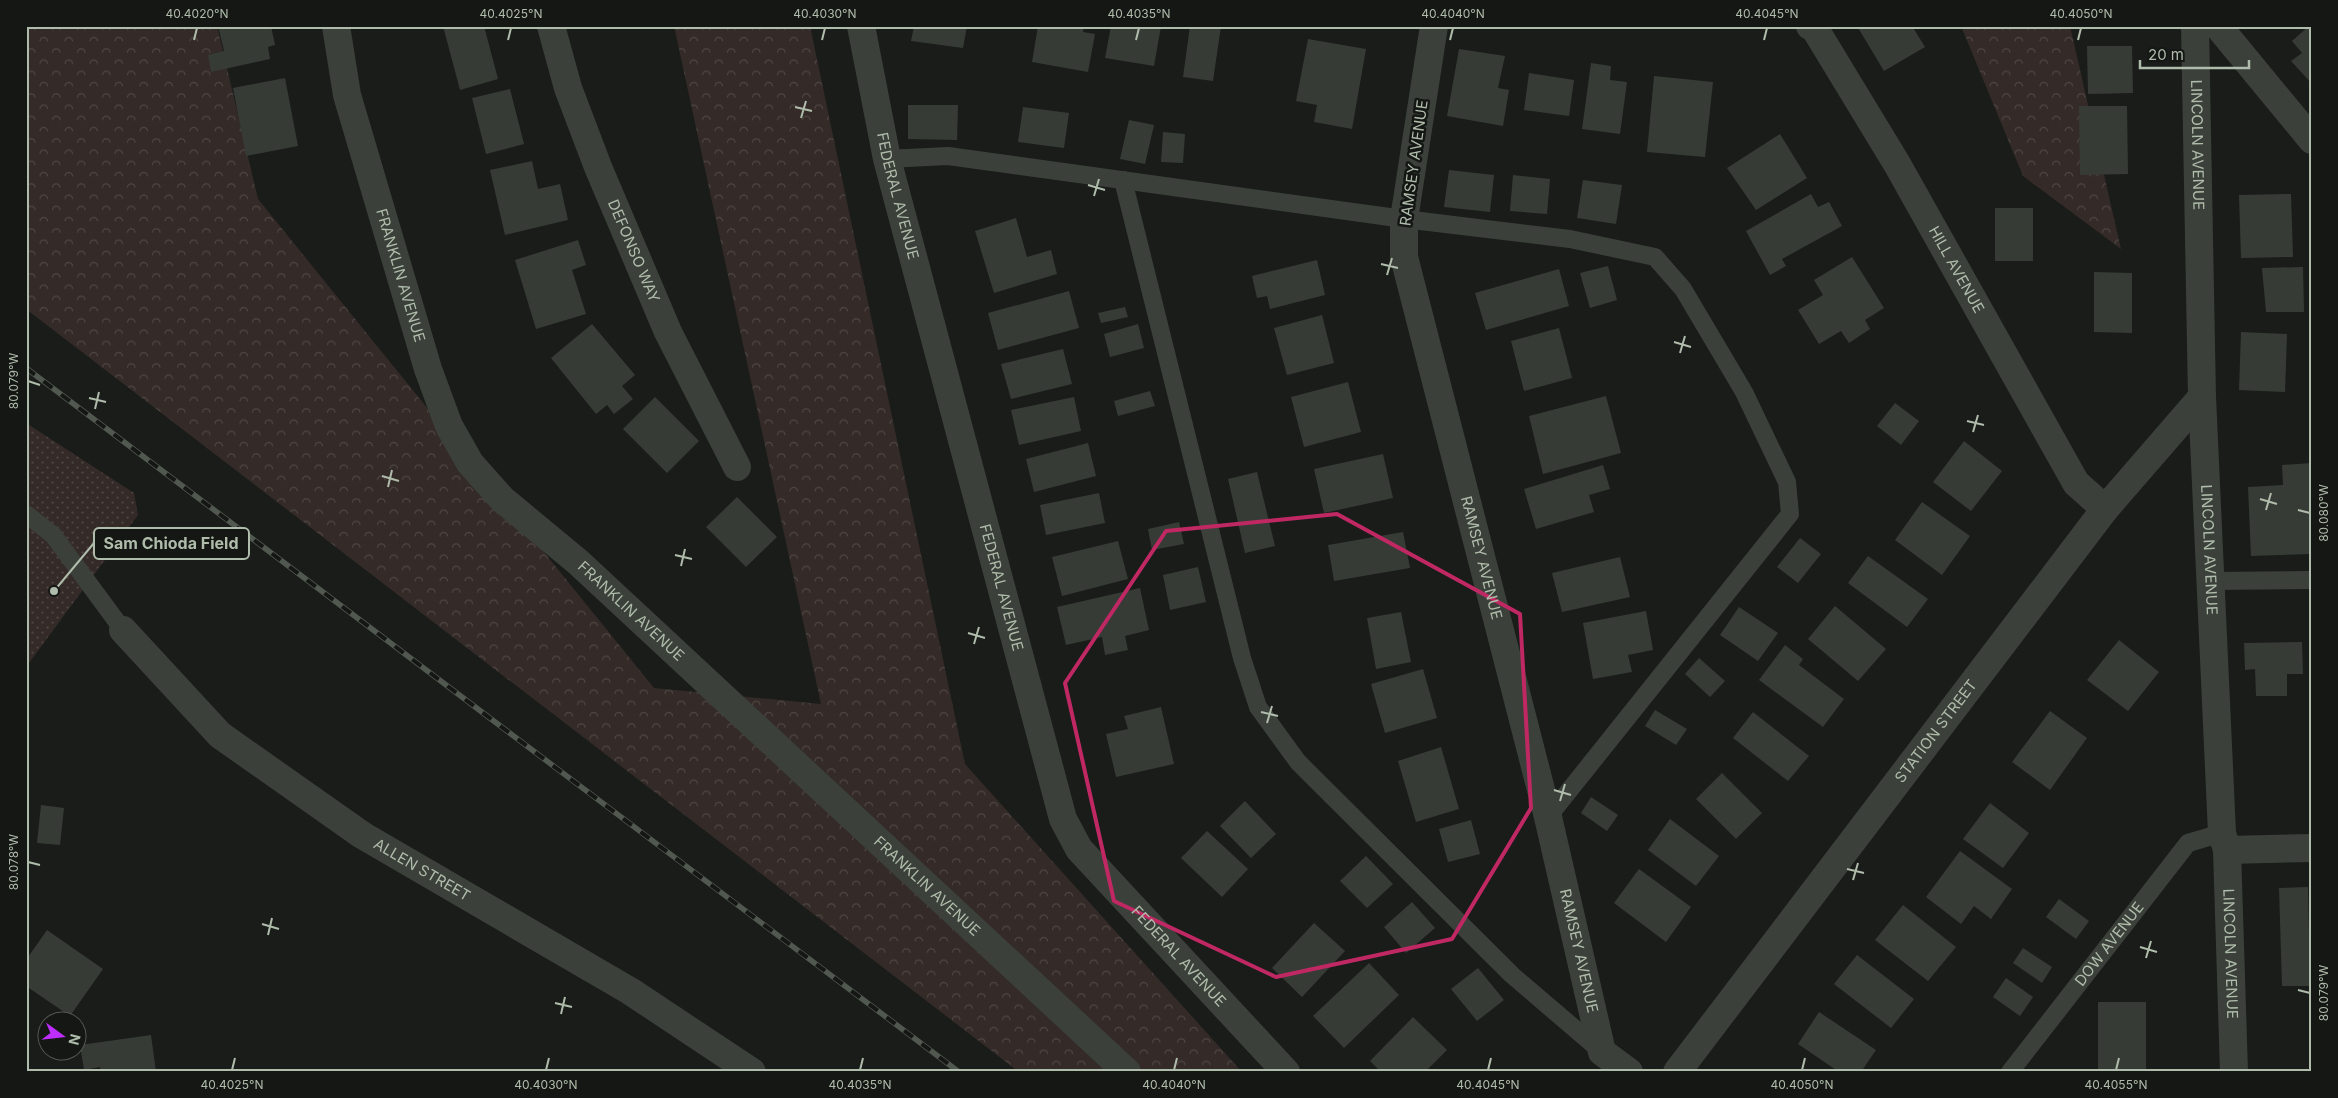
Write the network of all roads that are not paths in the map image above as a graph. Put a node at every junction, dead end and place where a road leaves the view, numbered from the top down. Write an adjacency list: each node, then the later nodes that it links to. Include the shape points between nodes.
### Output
1 (336, 26): 24 (street, FRANKLIN AVENUE, via 347,94 428,369 449,426 470,463 502,499 578,562)
2 (551, 26): 13 (street, DEFONSO WAY, via 568,88 598,168 668,332)
3 (862, 26): 9 (street, FEDERAL AVENUE)
4 (1434, 26): 11 (street, RAMSEY AVENUE)
5 (1810, 26): 14 (street, HILL AVENUE, via 1815,29 1896,164 2076,483)
6 (2195, 26): 12 (street, LINCOLN AVENUE)
7 (2218, 26): 8 (street)
8 (2312, 140)
9 (886, 159): 10 (lane, via 948,156); 25 (street, FEDERAL AVENUE, via 1063,819 1078,849)
10 (1123, 180): 11 (lane); 22 (lane, via 1242,658 1258,707 1298,762 1512,975)
11 (1404, 219): 19 (street, RAMSEY AVENUE, via 1404,257); 19 (lane, via 1570,239 1655,257 1683,289 1744,392 1787,482 1790,514)
12 (2202, 397): 14 (street, STATION STREET); 17 (street, LINCOLN AVENUE)
13 (737, 468)
14 (2106, 509): 27 (street, STATION STREET)
15 (26, 514): 18 (lane, via 54,535)
16 (2312, 580): 17 (lane)
17 (2211, 581): 20 (street, LINCOLN AVENUE)
18 (123, 630): 23 (street, ALLEN STREET, via 220,735 362,834 630,991)
19 (1548, 817): 22 (street, RAMSEY AVENUE)
20 (2225, 842): 21 (street, DOW AVENUE); 28 (lane, DOW AVENUE, via 2188,843); 29 (street, LINCOLN AVENUE)
21 (2312, 848)
22 (1602, 1052): 26 (street)
23 (752, 1072)
24 (1127, 1072)
25 (1286, 1072)
26 (1629, 1072)
27 (1677, 1072)
28 (2010, 1072)
29 (2234, 1072)

